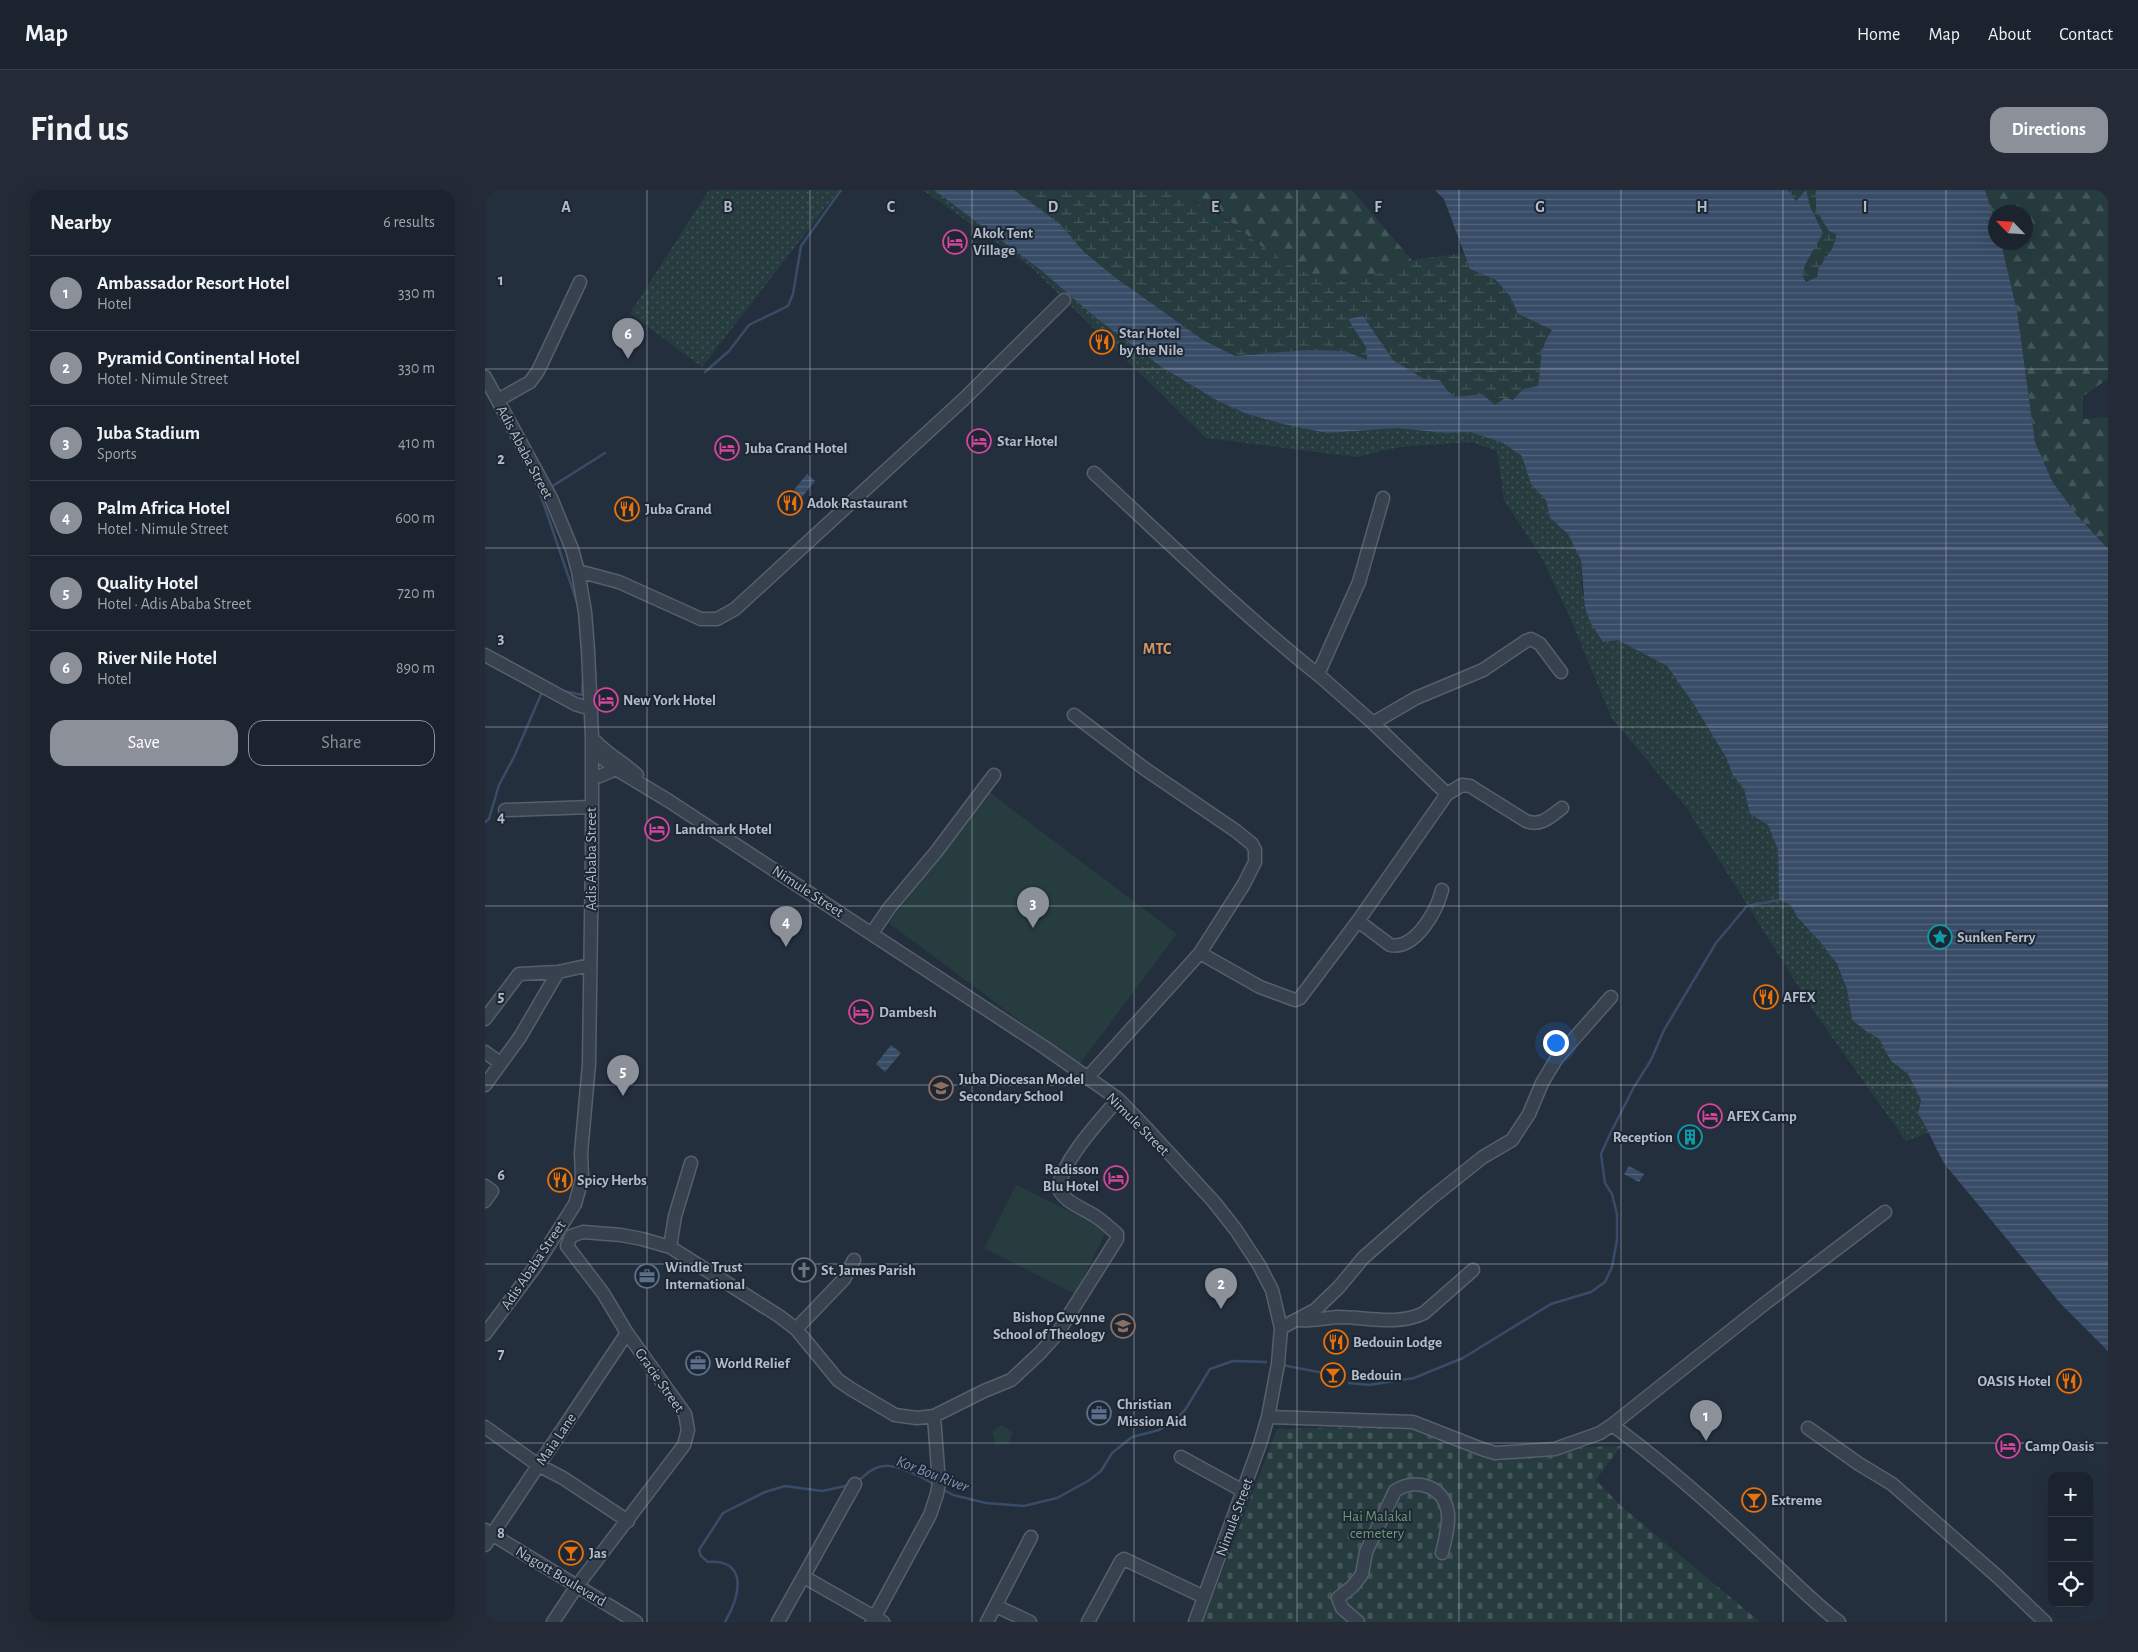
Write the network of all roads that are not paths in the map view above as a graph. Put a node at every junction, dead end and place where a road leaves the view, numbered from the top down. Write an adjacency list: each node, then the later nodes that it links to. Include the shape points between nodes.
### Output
1 (580, 282): 4 (street, via 530,382)
2 (1064, 300): 7 (street, via 964,399 725,616 701,619 619,582)
3 (485, 377): 4 (street, Adis Ababa Street)
4 (492, 397): 7 (street, Adis Ababa Street, via 551,498)
5 (1094, 473): 10 (street, via 1176,551)
6 (1383, 498): 10 (street, via 1359,582 1321,667)
7 (578, 571): 11 (street, Adis Ababa Street, via 585,612)
8 (485, 655): 11 (street)
9 (1561, 672): 13 (street, via 1540,644 1531,639 1483,670 1415,698)
10 (1321, 677): 13 (street)
11 (591, 714): 14 (street, Adis Ababa Street); 15 (street)
12 (1074, 716): 27 (street, via 1252,844 1255,862 1245,884)
13 (1373, 723): 20 (street)
14 (592, 744): 15 (street, Nimule Street); 16 (street, Nimule Street); 17 (street, Adis Ababa Street)
15 (613, 755): 19 (street, Nimule Street)
16 (616, 769): 17 (street, via 600,776); 19 (street, Nimule Street)
17 (592, 775): 21 (street, Adis Ababa Street)
18 (994, 775): 26 (street)
19 (651, 790): 26 (street, Nimule Street)
20 (1447, 794): 22 (street, via 1462,786 1470,786 1536,824); 25 (street)
21 (591, 807): 23 (street); 28 (street, Adis Ababa Street)
22 (1562, 808)
23 (505, 810)
24 (1442, 890): 25 (street, via 1429,921 1404,944 1390,945)
25 (1358, 922): 27 (street, via 1300,998 1295,1000 1260,988)
26 (872, 933): 34 (street, Nimule Street)
27 (1200, 953): 34 (street)
28 (590, 965): 29 (street); 41 (street, Adis Ababa Street, via 589,1064 581,1179 575,1204)
29 (558, 972): 31 (street, via 519,974); 33 (street, via 520,1037)
30 (1611, 997): 46 (street, via 1557,1058 1512,1140 1483,1157 1429,1200 1363,1258 1315,1310)
31 (485, 1019)
32 (485, 1052): 33 (street)
33 (500, 1064): 35 (street)
34 (1088, 1077): 36 (street, Nimule Street)
35 (485, 1085)
36 (1118, 1099): 47 (street, Nimule Street, via 1236,1230 1271,1290); 51 (street, via 1073,1157 1058,1187 1074,1205 1096,1216 1117,1234 1117,1239 1057,1334 1040,1353 1011,1380)
37 (691, 1163): 43 (street, via 675,1216)
38 (485, 1186): 39 (street, via 492,1191)
39 (485, 1201)
40 (1885, 1212): 53 (street)
41 (556, 1234): 42 (street, Gracie Street); 49 (street, Adis Ababa Street)
42 (569, 1241): 43 (street, via 583,1232 642,1239); 50 (street, Gracie Street)
43 (670, 1247): 48 (street)
44 (853, 1260): 48 (street, via 844,1279)
45 (1473, 1270): 46 (street, via 1416,1317)
46 (1296, 1320): 47 (street)
47 (1281, 1328): 52 (street, Nimule Street)
48 (796, 1329): 51 (street, via 838,1380 851,1389 895,1415)
49 (486, 1333)
50 (627, 1333): 57 (street, Maia Lane); 60 (street, Gracie Street, via 685,1414 688,1430 684,1444)
51 (934, 1416): 68 (street, via 937,1494 930,1515)
52 (1268, 1417): 53 (street, via 1413,1422 1495,1453 1555,1449 1600,1433); 59 (street, Nimule Street)
53 (1612, 1424): 77 (street, via 1651,1454)
54 (485, 1427): 57 (street)
55 (1808, 1428): 78 (street, via 1892,1484)
56 (1181, 1457): 59 (street)
57 (538, 1465): 60 (street); 61 (street, Maia Lane)
58 (855, 1484): 64 (street)
59 (1243, 1491): 66 (street, Nimule Street)
60 (628, 1521): 65 (street, Gracie Street)
61 (487, 1537): 65 (street, Nagott Boulevard)
62 (1031, 1537): 67 (street)
63 (1442, 1553): 76 (street, via 1448,1516 1441,1497 1430,1487 1419,1484 1403,1486 1395,1491 1367,1552 1362,1574 1338,1598 1342,1608)
64 (804, 1577): 68 (street); 71 (street)
65 (577, 1586): 69 (street, Gracie Street); 70 (street, Nagott Boulevard)
66 (1204, 1597): 74 (street, via 1124,1559); 75 (street, Nimule Street)
67 (995, 1606): 72 (street); 73 (street)
68 (877, 1620)
69 (553, 1622)
70 (637, 1622)
71 (778, 1622)
72 (987, 1622)
73 (1030, 1622)
74 (1088, 1622)
75 (1195, 1622)
76 (1358, 1622)
77 (1839, 1622)
78 (2045, 1622)

